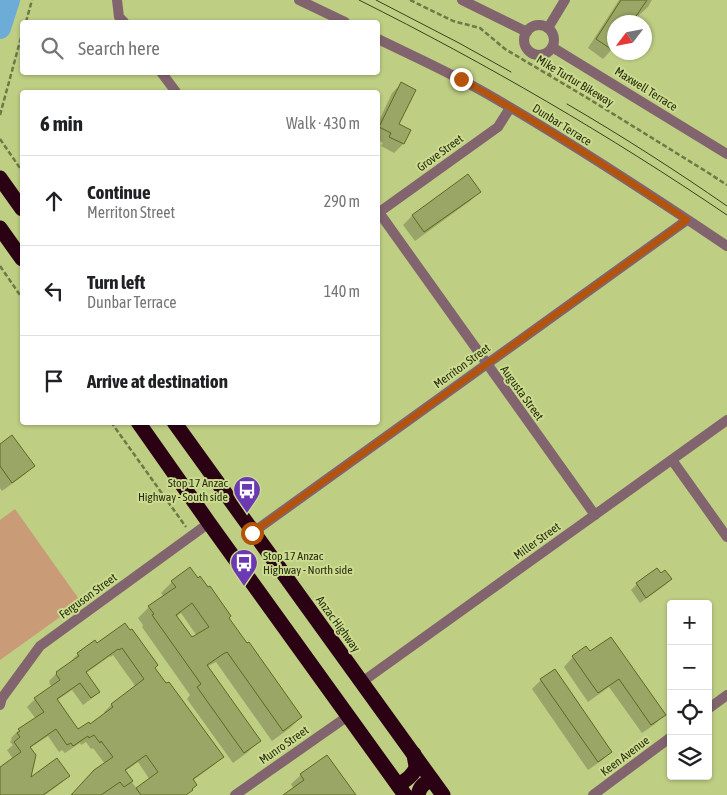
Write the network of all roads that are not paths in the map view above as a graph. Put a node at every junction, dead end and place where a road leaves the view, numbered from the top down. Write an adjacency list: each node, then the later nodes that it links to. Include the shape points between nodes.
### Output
1 (117, 0): 5 (street)
2 (299, 0): 6 (street)
3 (462, 0): 8 (street)
4 (565, 0): 7 (street)
5 (122, 20)
6 (341, 20)
7 (548, 28): 8 (street, via 536,25); 10 (street, via 553,35)
8 (527, 32): 10 (street, via 525,44 533,53 543,54)
9 (380, 39): 13 (street, Dunbar Terrace, via 461,79)
10 (552, 47): 14 (street, Maxwell Terrace)
11 (163, 75): 12 (street)
12 (174, 90)
13 (510, 108): 17 (street, Grove Street, via 498,127); 19 (street, Dunbar Terrace)
14 (727, 154)
15 (0, 178): 16 (highway)
16 (20, 206)
17 (380, 211)
18 (380, 215): 23 (street, Augusta Street)
19 (687, 220): 21 (street, Dunbar Terrace); 23 (street, Merriton Street)
20 (0, 228): 22 (highway)
21 (727, 246)
22 (20, 256)
23 (486, 364): 30 (street, Augusta Street); 32 (street, Merriton Street)
24 (727, 420): 29 (street, Miller Street)
25 (140, 425): 28 (highway)
26 (153, 425): 28 (highway)
27 (176, 425): 32 (highway, Anzac Highway)
28 (162, 456): 31 (highway)
29 (672, 460): 30 (street, Miller Street); 33 (street)
30 (595, 515): 34 (street, Miller Street)
31 (209, 523): 36 (street, Ferguson Street, via 40,646); 38 (highway)
32 (252, 533): 34 (highway, Anzac Highway)
33 (727, 536)
34 (362, 682): 40 (highway, Anzac Highway)
35 (727, 695): 37 (street)
36 (0, 705)
37 (712, 706)
38 (348, 716): 42 (highway); 43 (street, Munro Street)
39 (667, 740): 46 (street, Keen Avenue)
40 (414, 754): 41 (highway, Anzac Highway); 42 (highway, via 416,766)
41 (432, 780): 44 (highway, via 424,783); 45 (highway, Anzac Highway)
42 (402, 790)
43 (235, 795)
44 (418, 795)
45 (443, 795)
46 (593, 795)

